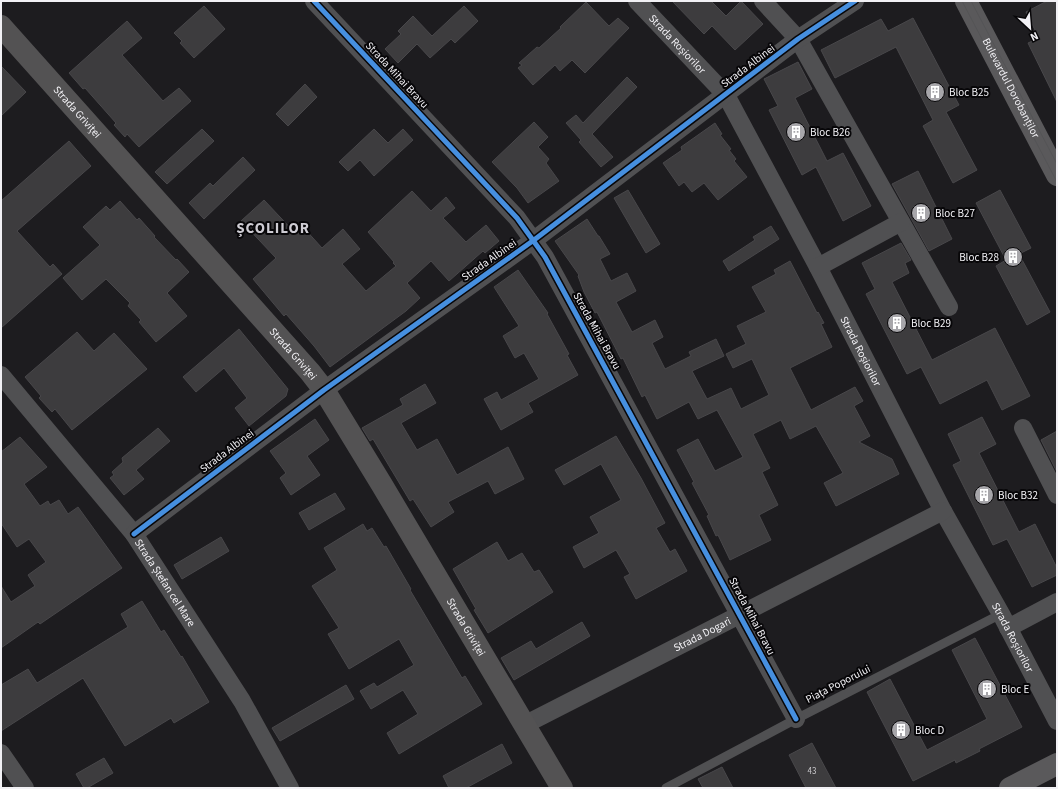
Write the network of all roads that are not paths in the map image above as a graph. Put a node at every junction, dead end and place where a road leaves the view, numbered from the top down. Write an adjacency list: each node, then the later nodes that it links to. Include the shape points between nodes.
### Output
1 (314, 1): 11 (street, Strada Mihai Bravu, via 517,218)
2 (637, 1): 8 (street, Strada Roșiorilor)
3 (763, 1): 7 (street)
4 (855, 1): 7 (street, Strada Albinei)
5 (966, 1): 9 (main road, Bulevardul Dorobanților)
6 (1, 26): 15 (main road, Strada Griviței)
7 (798, 39): 8 (street, Strada Albinei); 10 (street)
8 (726, 95): 11 (street, Strada Albinei); 12 (street, Strada Roșiorilor)
9 (1057, 175)
10 (901, 222): 12 (street); 13 (street)
11 (534, 240): 15 (street, Strada Albinei); 21 (street, Strada Mihai Bravu, via 602,359)
12 (818, 267): 18 (street, Strada Roșiorilor)
13 (949, 307)
14 (1, 375): 19 (street, Strada Ștefan cel Mare)
15 (324, 390): 19 (street, Strada Albinei); 25 (main road, Strada Griviței)
16 (1022, 428): 17 (street)
17 (1057, 495)
18 (943, 511): 21 (street, Strada Dogari); 22 (street, Strada Roșiorilor)
19 (134, 534): 29 (street, Strada Ștefan cel Mare, via 242,701)
20 (1057, 602): 22 (street)
21 (740, 615): 23 (street, Strada Mihai Bravu); 25 (street, Strada Dogari)
22 (1004, 621): 23 (lane, Piața Poporului); 24 (street, Strada Roșiorilor)
23 (796, 719): 31 (lane, Piața Poporului)
24 (1057, 721)
25 (524, 725): 30 (main road, Strada Griviței)
26 (1, 753): 28 (street)
27 (1057, 764): 32 (main road)
28 (25, 788)
29 (290, 788)
30 (562, 788)
31 (666, 788)
32 (1010, 788)

